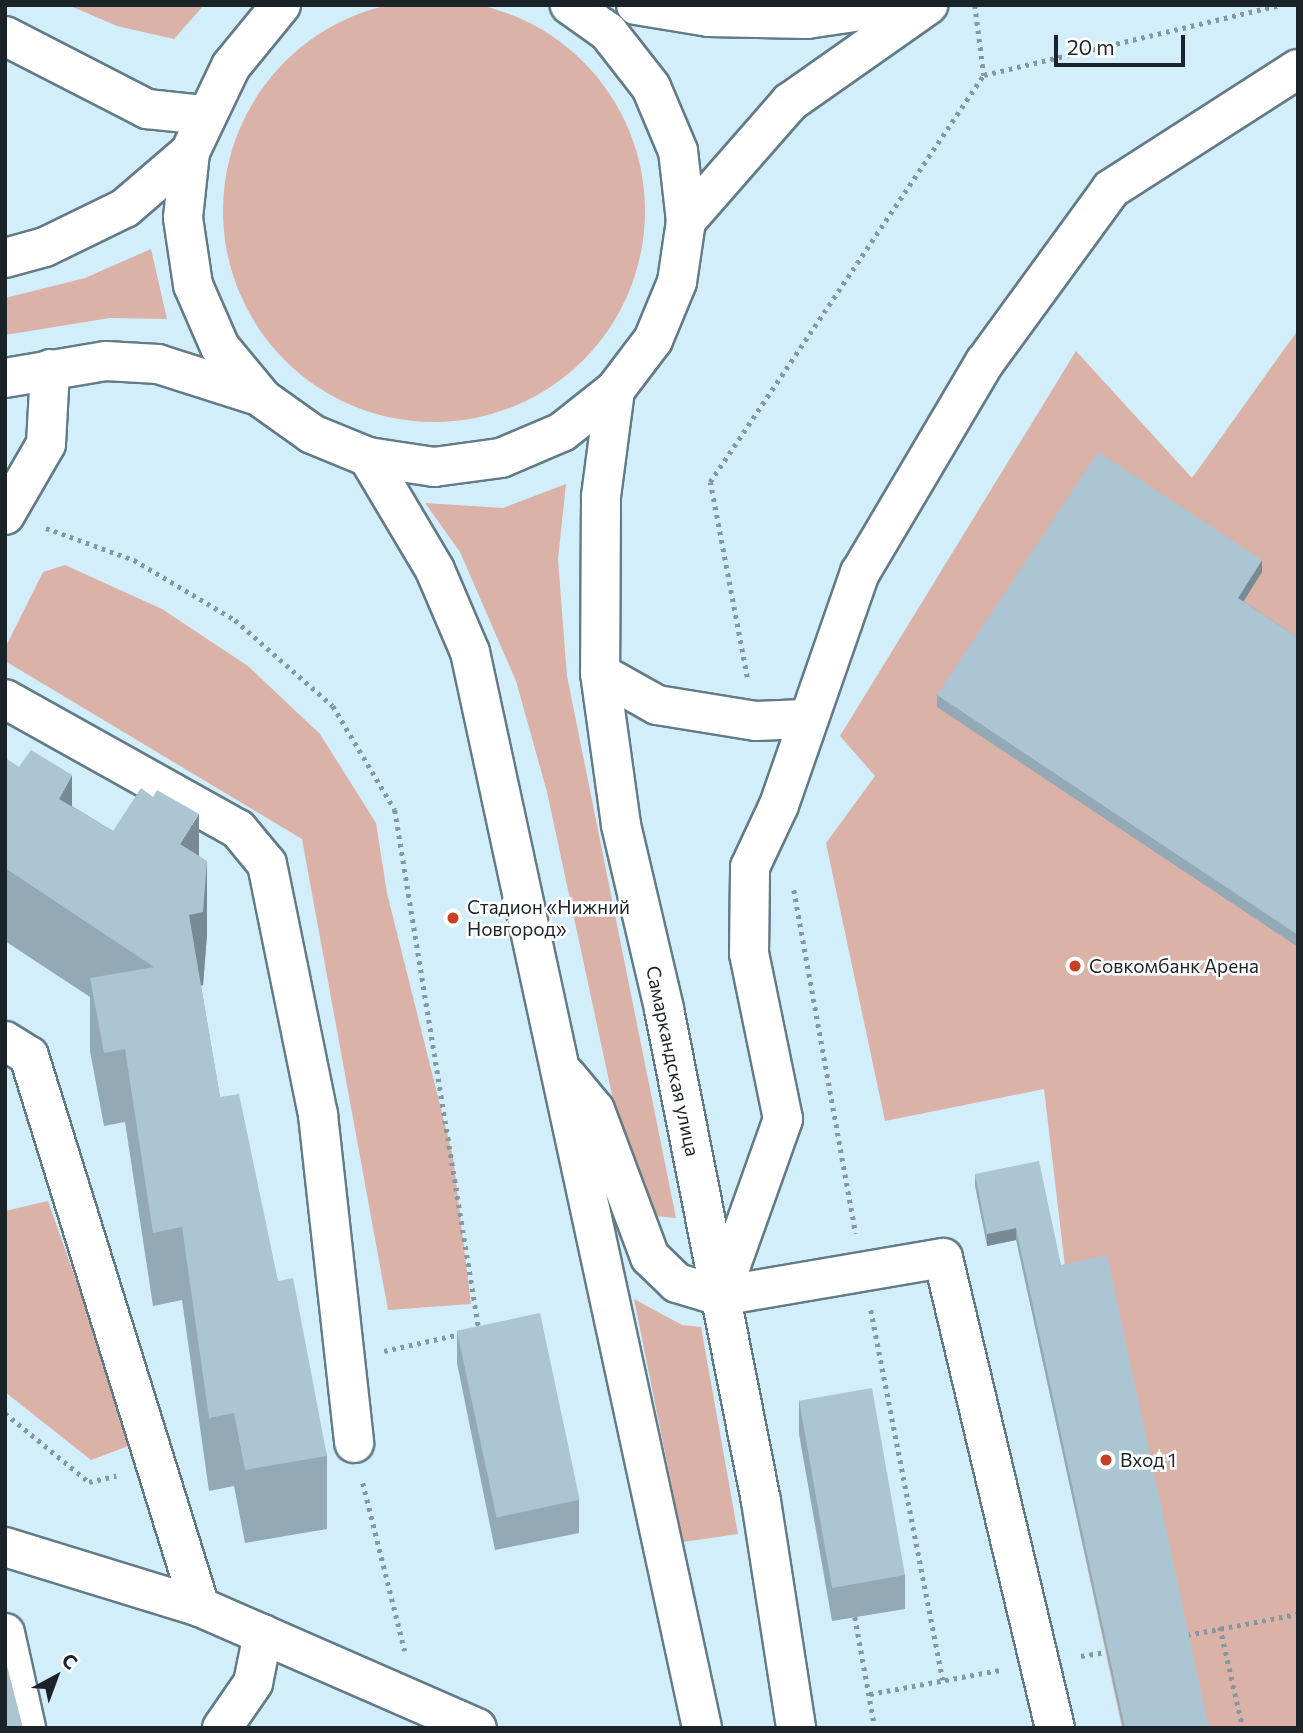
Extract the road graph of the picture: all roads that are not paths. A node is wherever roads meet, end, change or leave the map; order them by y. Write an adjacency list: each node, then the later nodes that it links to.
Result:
1 (570, 5): 10 (main road)
2 (636, 5): 3 (main road)
3 (902, 5)
4 (928, 5): 10 (main road)
5 (284, 11): 8 (main road)
6 (5, 36): 8 (main road)
7 (1298, 69): 20 (main road)
8 (203, 115): 9 (main road)
9 (190, 152): 11 (main road); 15 (main road)
10 (686, 221): 14 (main road)
11 (5, 258)
12 (50, 369): 13 (main road); 15 (main road); 17 (main road)
13 (5, 378)
14 (615, 390): 16 (main road); 18 (main road, Самаркандская улица)
15 (263, 399): 16 (main road)
16 (368, 457): 22 (main road)
17 (6, 514)
18 (600, 673): 20 (main road); 23 (main road, Самаркандская улица)
19 (5, 699): 24 (main road)
20 (805, 719): 23 (main road)
21 (5, 1041): 26 (main road)
22 (560, 1068): 23 (main road); 32 (main road)
23 (720, 1296): 33 (main road, Самаркандская улица); 34 (main road)
24 (354, 1443)
25 (5, 1547): 26 (main road)
26 (200, 1607): 28 (main road)
27 (5, 1633): 29 (main road)
28 (264, 1634): 30 (main road); 31 (main road)
29 (26, 1728)
30 (222, 1728)
31 (477, 1728)
32 (702, 1728)
33 (796, 1728)
34 (1055, 1728)

